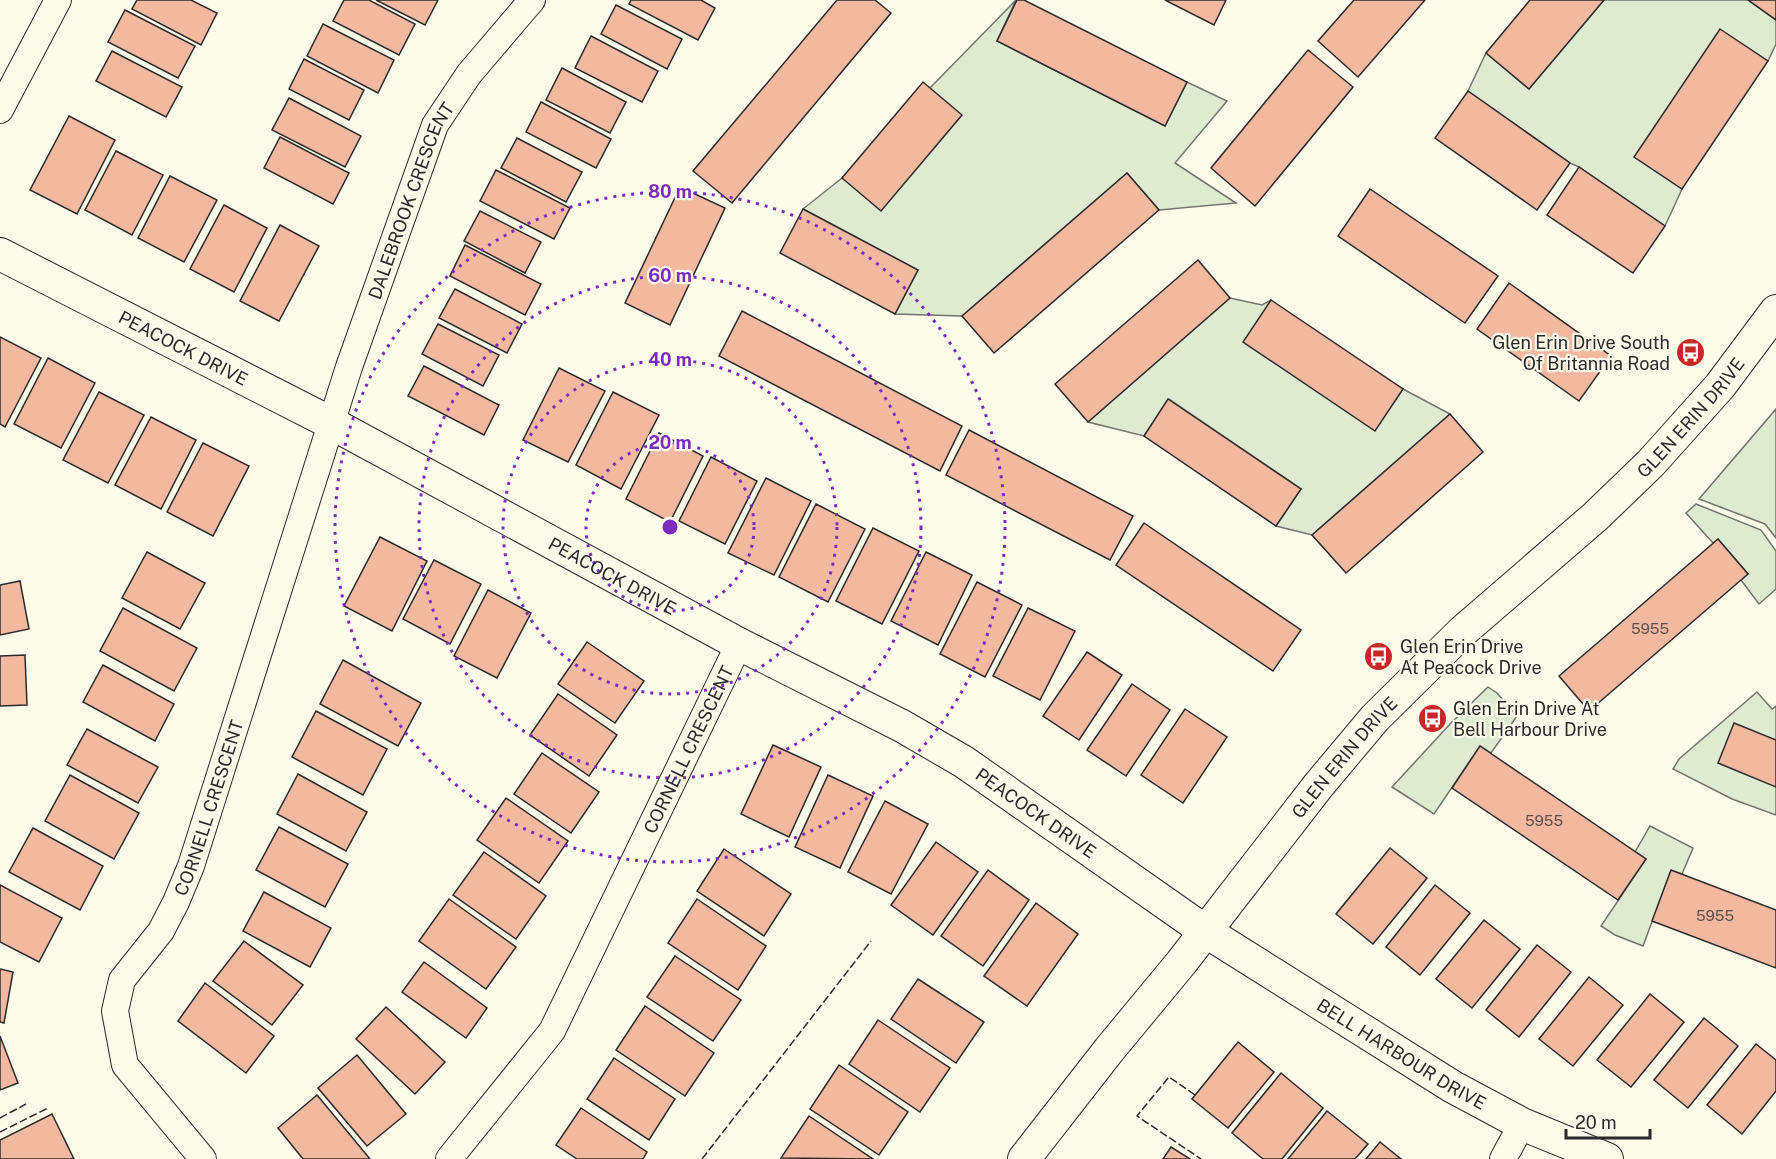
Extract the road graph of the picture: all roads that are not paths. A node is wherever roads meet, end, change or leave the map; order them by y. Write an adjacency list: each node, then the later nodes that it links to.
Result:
1 (58, 0): 3 (street)
2 (532, 0): 6 (street, DALEBROOK CRESCENT)
3 (0, 110)
4 (0, 254): 6 (street, PEACOCK DRIVE)
5 (1776, 311): 8 (street, GLEN ERIN DRIVE)
6 (331, 423): 7 (street, PEACOCK DRIVE); 10 (street, CORNELL CRESCENT)
7 (739, 644): 8 (street, PEACOCK DRIVE); 11 (street, CORNELL CRESCENT)
8 (1205, 931): 9 (street, BELL HARBOUR DRIVE); 12 (street, GLEN ERIN DRIVE)
9 (1522, 1124): 13 (street); 14 (street, BELL HARBOUR DRIVE)
10 (202, 1159)
11 (449, 1159)
12 (1024, 1159)
13 (1503, 1159)
14 (1607, 1159)

